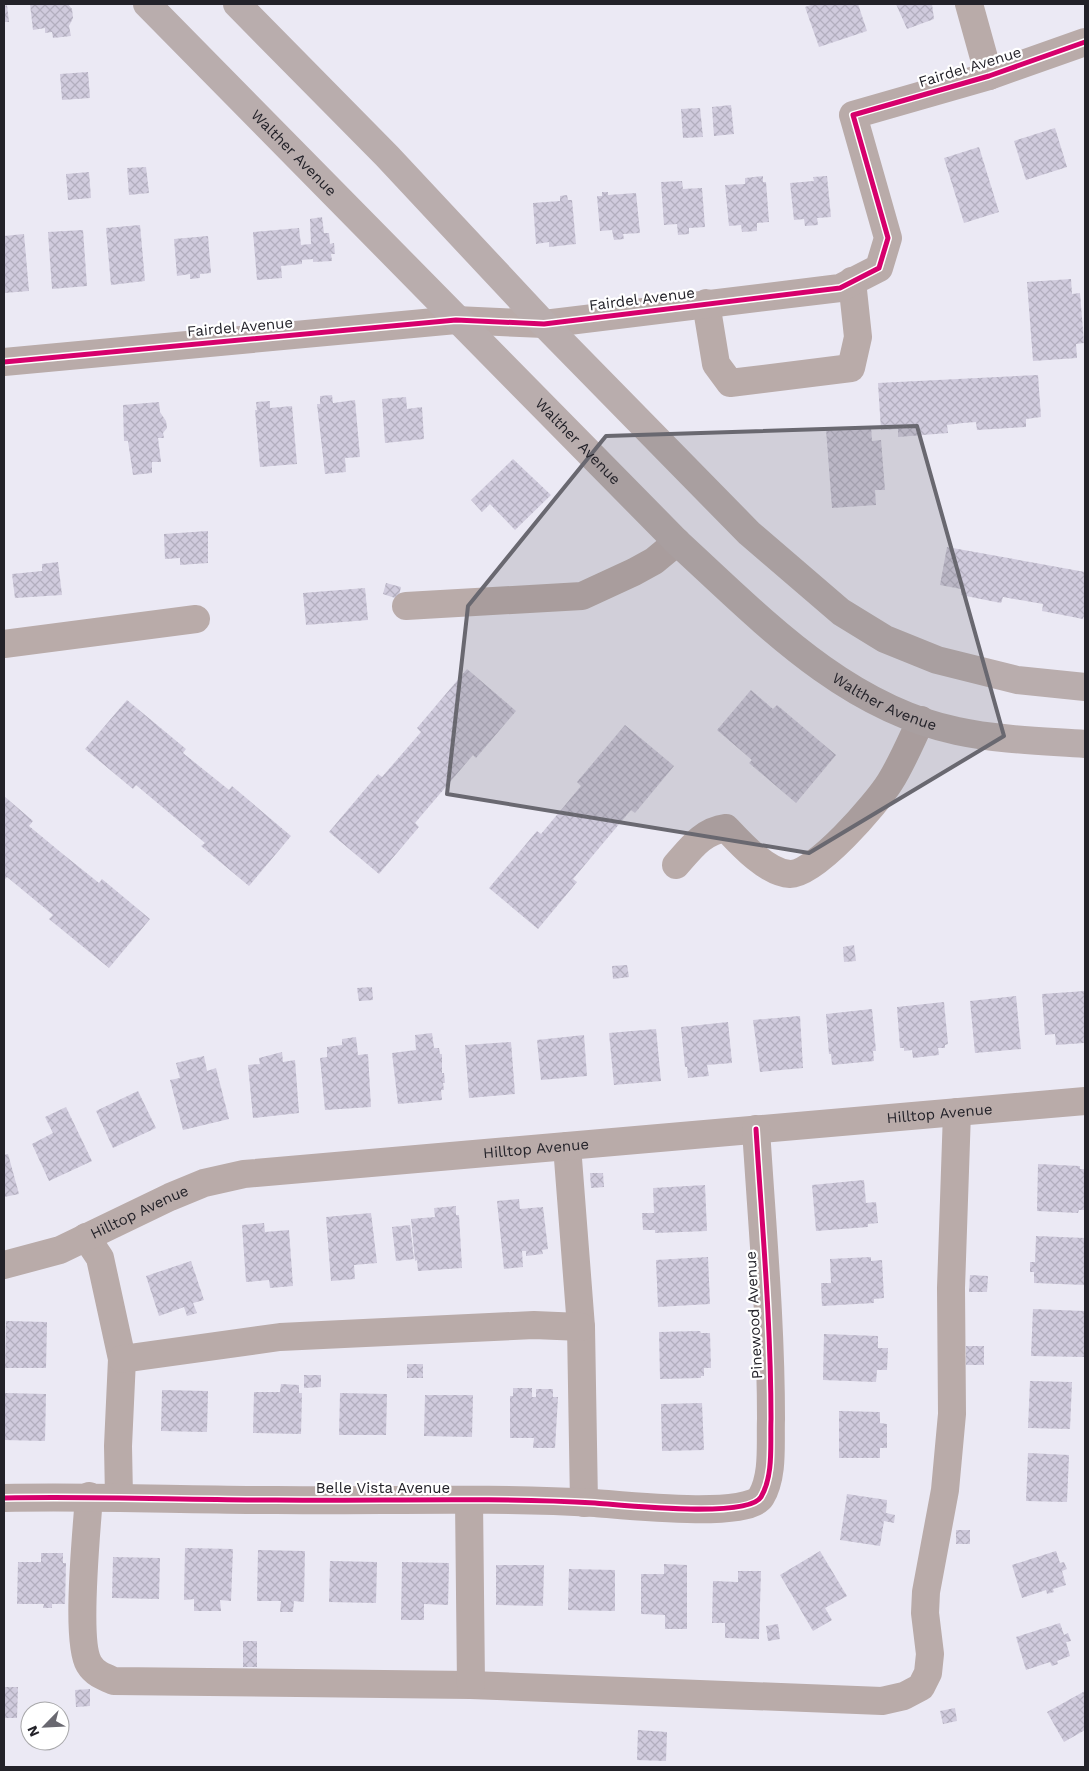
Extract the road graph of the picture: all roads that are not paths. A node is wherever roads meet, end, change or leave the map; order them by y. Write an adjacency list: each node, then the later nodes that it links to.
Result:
1 (147, 4): 8 (main road, Walther Avenue)
2 (237, 4): 9 (main road)
3 (969, 4): 5 (street)
4 (1085, 42): 5 (street, Fairdel Avenue)
5 (989, 76): 6 (street, Fairdel Avenue)
6 (852, 281): 7 (street, Fairdel Avenue); 7 (street)
7 (706, 303): 9 (street, Fairdel Avenue)
8 (456, 320): 9 (street, Fairdel Avenue); 10 (street, Fairdel Avenue); 11 (main road, Walther Avenue)
9 (544, 324): 15 (main road)
10 (4, 362)
11 (678, 542): 12 (street); 16 (main road, Walther Avenue)
12 (406, 606)
13 (196, 619): 14 (street)
14 (4, 644)
15 (1085, 687)
16 (921, 720): 17 (main road, Walther Avenue); 18 (street)
17 (1085, 744)
18 (676, 864)
19 (1085, 1101): 20 (street, Hilltop Avenue)
20 (957, 1112): 21 (street, Hilltop Avenue); 33 (street)
21 (756, 1129): 22 (street, Hilltop Avenue); 30 (street, Pinewood Avenue)
22 (567, 1146): 23 (street, Hilltop Avenue); 25 (street)
23 (86, 1237): 24 (street, Hilltop Avenue); 26 (street)
24 (4, 1265)
25 (580, 1327): 26 (street); 32 (street)
26 (122, 1359): 28 (street)
27 (89, 1496): 28 (street, Belle Vista Avenue); 29 (street, Belle Vista Avenue); 33 (street)
28 (119, 1497): 31 (street, Belle Vista Avenue)
29 (4, 1498)
30 (761, 1499): 32 (street, Belle Vista Avenue)
31 (469, 1500): 32 (street, Belle Vista Avenue); 33 (street)
32 (584, 1503)
33 (471, 1685)

